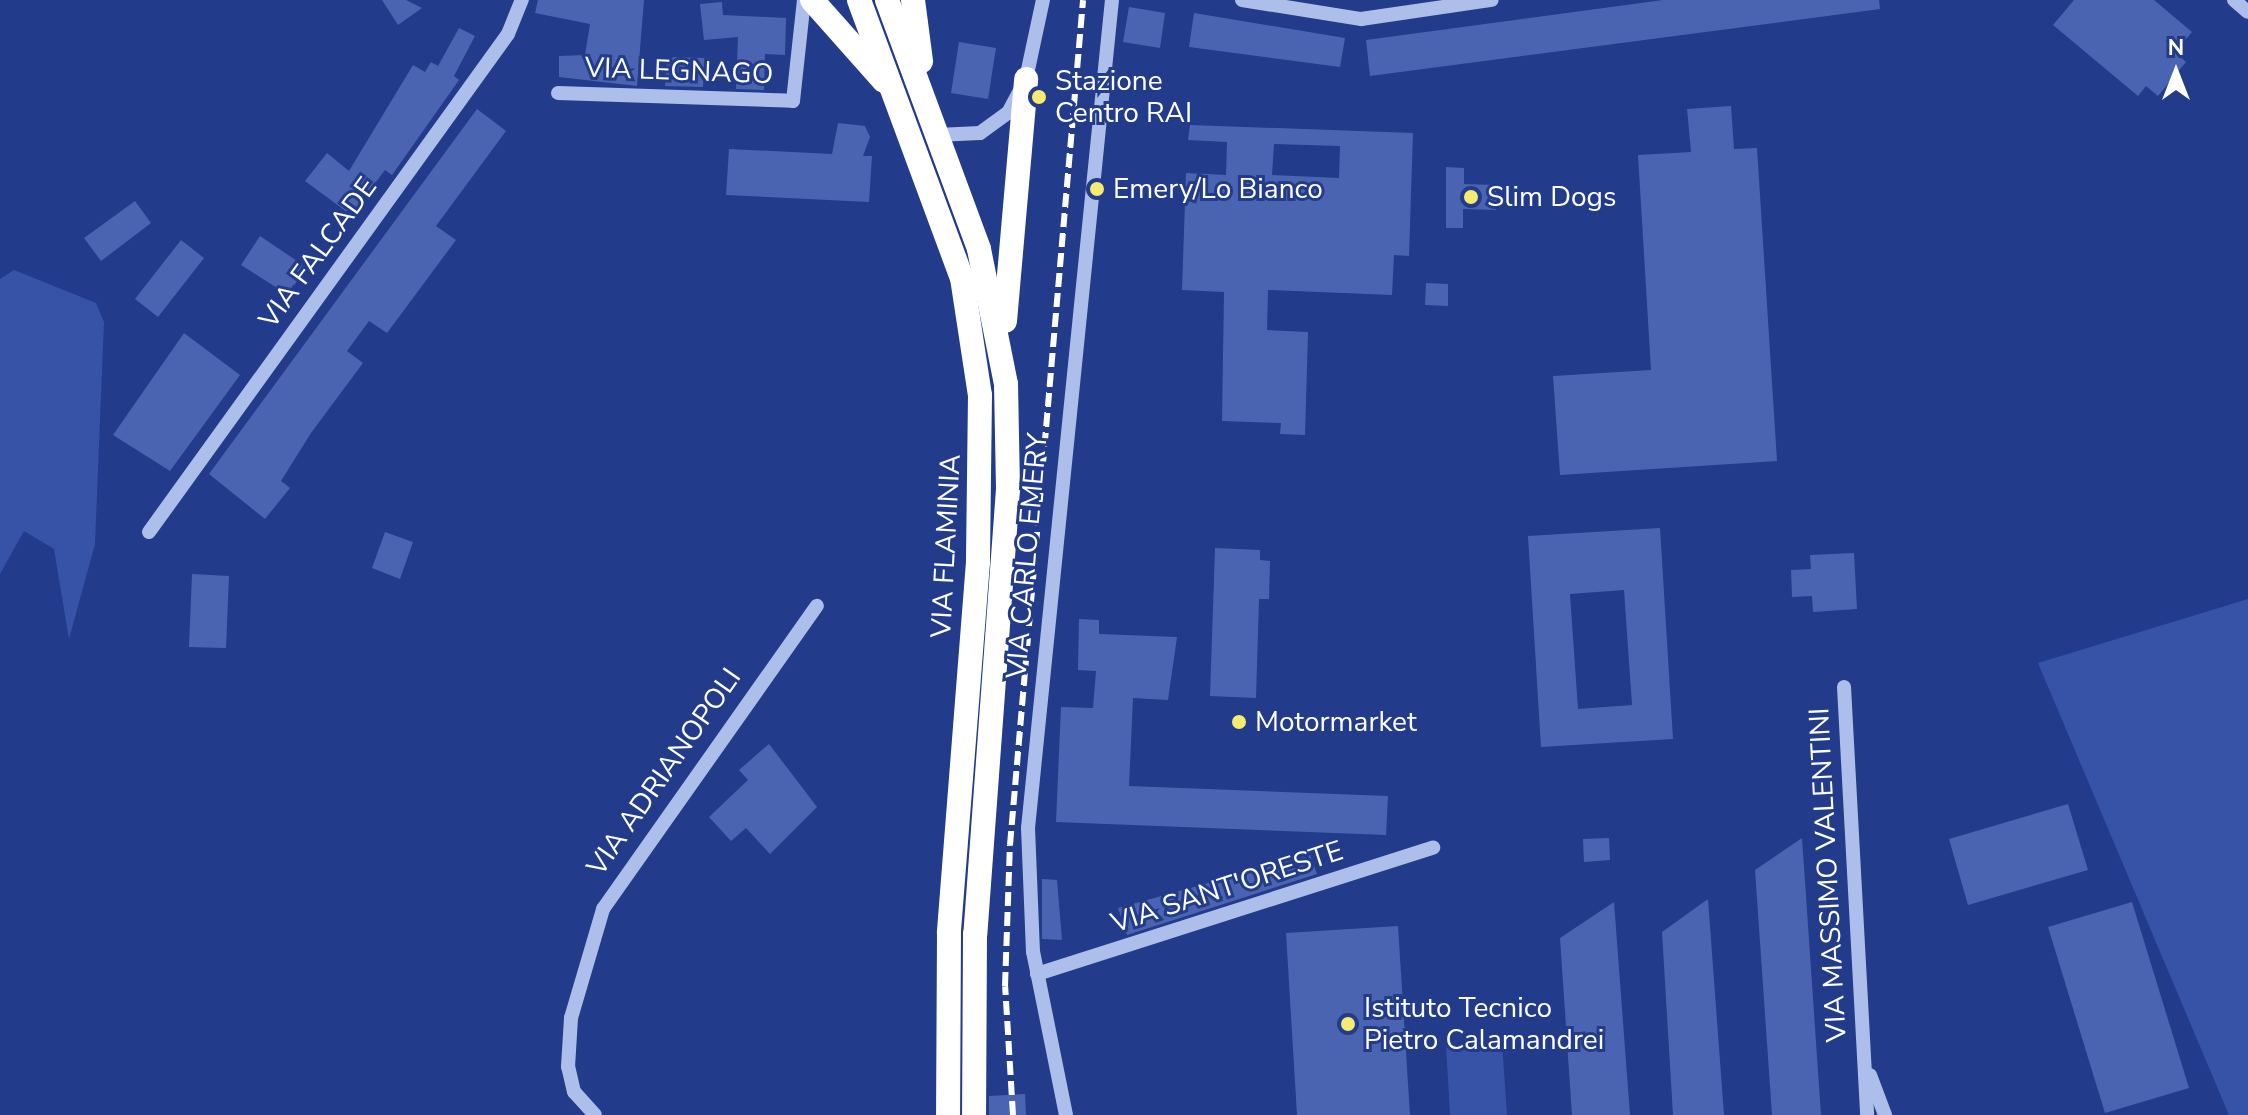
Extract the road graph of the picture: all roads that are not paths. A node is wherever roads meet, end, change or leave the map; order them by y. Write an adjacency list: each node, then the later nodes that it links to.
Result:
1 (522, 0): 21 (street, VIA FALCADE)
2 (804, 0): 17 (street, VIA LEGNAGO)
3 (812, 0): 16 (highway)
4 (846, 0): 14 (highway)
5 (859, 0): 14 (highway, VIA FLAMINIA)
6 (887, 0): 18 (highway, VIA FLAMINIA)
7 (913, 0): 18 (highway)
8 (1043, 0): 15 (street)
9 (1112, 0): 25 (street, VIA CARLO EMERY)
10 (1242, 0): 11 (street)
11 (1492, 0)
12 (2234, 0): 13 (street)
13 (2248, 12)
14 (876, 44): 16 (highway, VIA FLAMINIA)
15 (1026, 79): 19 (street); 20 (highway)
16 (892, 90): 28 (highway, VIA FLAMINIA)
17 (558, 93)
18 (927, 107): 19 (highway, VIA FLAMINIA)
19 (937, 135): 20 (highway, VIA FLAMINIA)
20 (1004, 363): 29 (highway, VIA FLAMINIA)
21 (149, 532)
22 (817, 606): 27 (street, VIA ADRIANOPOLI)
23 (1844, 687): 26 (street, VIA MASSIMO VALENTINI)
24 (1433, 848): 25 (street, VIA SANT'ORESTE)
25 (1037, 974): 30 (street, VIA CARLO EMERY)
26 (1864, 1060): 31 (street, VIA MASSIMO VALENTINI); 32 (street)
27 (595, 1115)
28 (948, 1115)
29 (974, 1115)
30 (1066, 1115)
31 (1867, 1115)
32 (1885, 1115)

